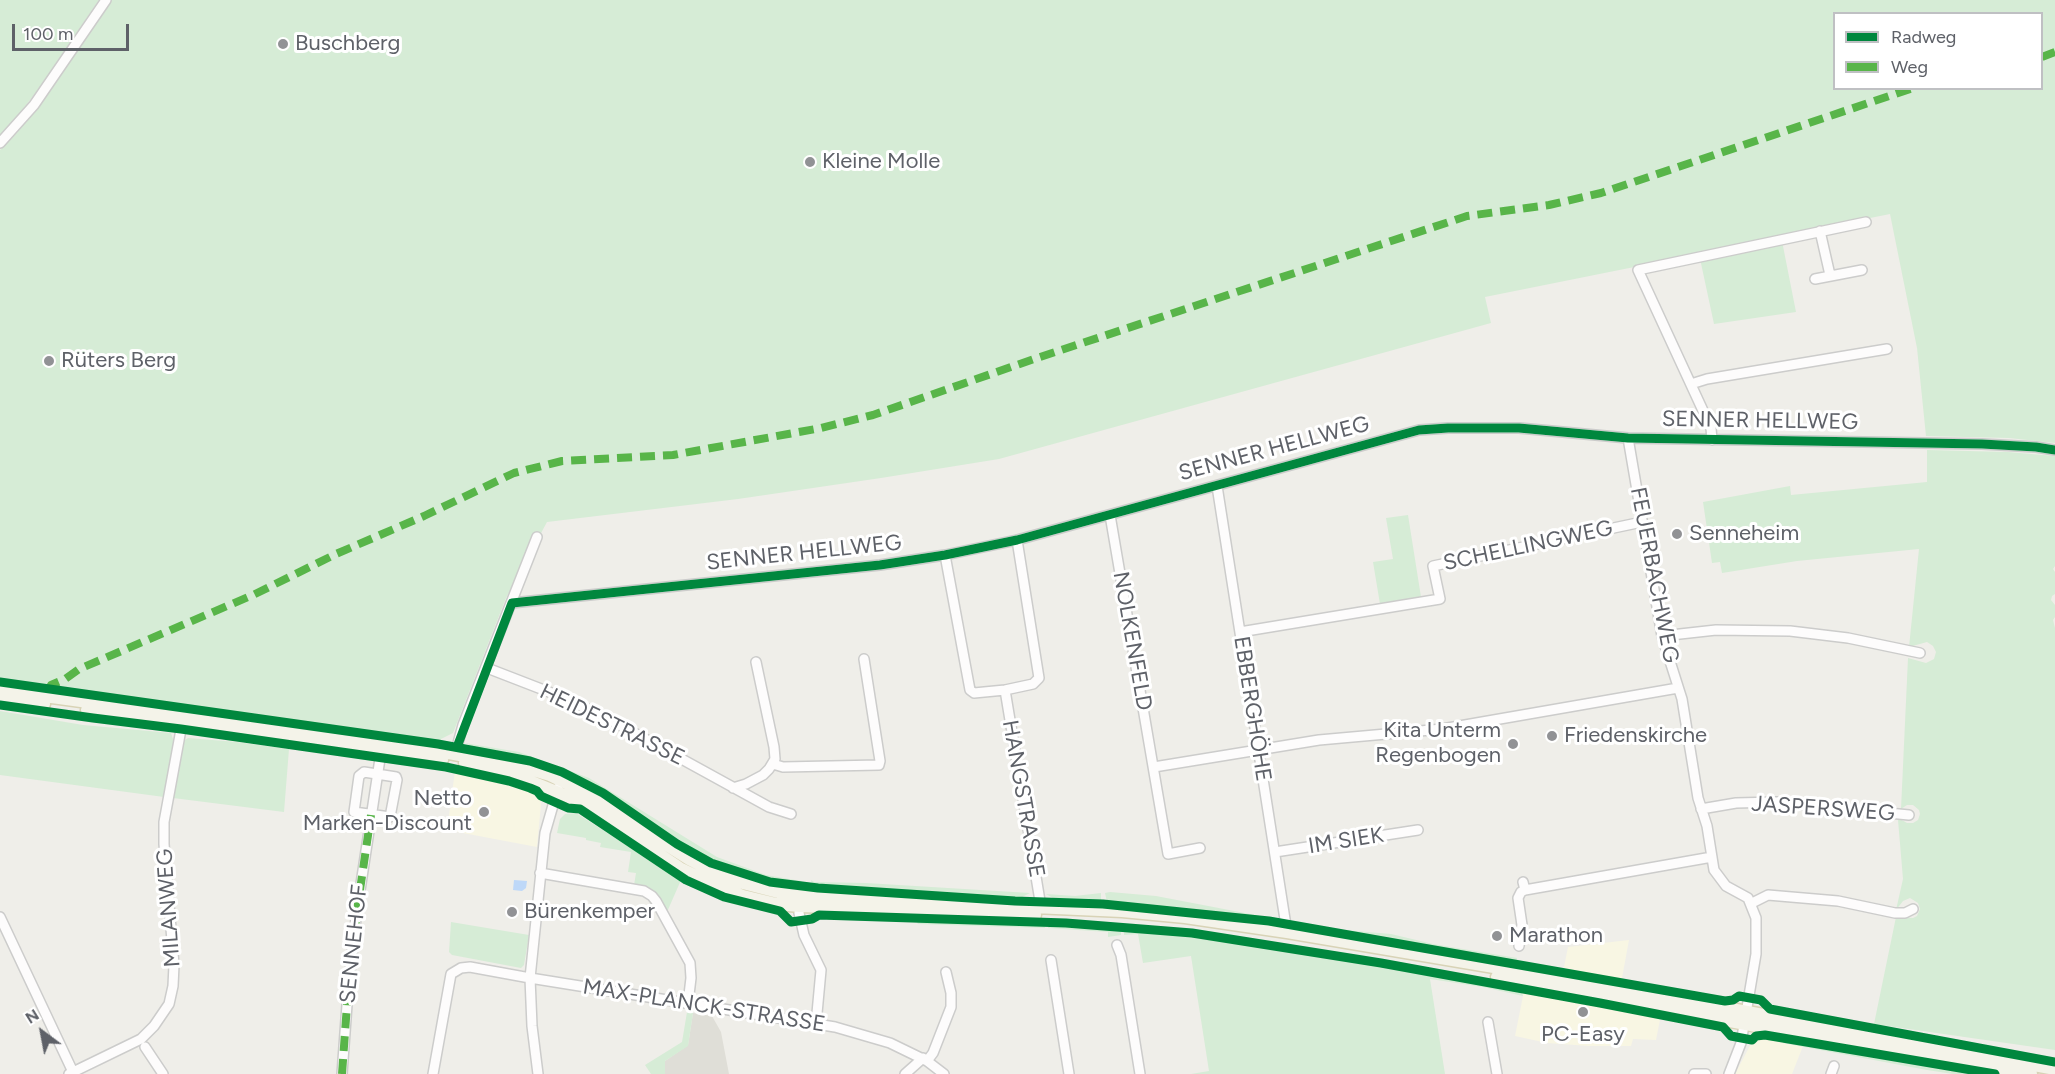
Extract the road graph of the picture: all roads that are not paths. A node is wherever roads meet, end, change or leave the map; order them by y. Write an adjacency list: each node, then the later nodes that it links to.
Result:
1 (106, 0): 2 (street)
2 (0, 143)
3 (1866, 222): 4 (street)
4 (1820, 231): 6 (street); 9 (street, SENNER HELLWEG)
5 (1862, 270): 6 (street)
6 (1830, 275): 7 (street)
7 (1815, 279)
8 (1887, 349): 9 (street, SENNER HELLWEG)
9 (1691, 384): 11 (street, SENNER HELLWEG)
10 (1628, 438): 11 (street, SENNER HELLWEG); 13 (street, SENNER HELLWEG); 15 (street, FEUERBACHWEG)
11 (1712, 440): 12 (street, SENNER HELLWEG)
12 (2055, 450)
13 (1217, 486): 14 (street, SENNER HELLWEG); 20 (street, EBBERGHÖHE)
14 (1110, 515): 17 (street, SENNER HELLWEG); 35 (street, NOLKENFELD)
15 (1642, 522): 20 (street, SCHELLINGWEG); 21 (street, FEUERBACHWEG)
16 (537, 537): 19 (street)
17 (1017, 540): 18 (street, SENNER HELLWEG); 28 (street, HANGSTRASSE)
18 (945, 555): 19 (street, SENNER HELLWEG); 28 (street, HANGSTRASSE)
19 (512, 603): 25 (street)
20 (1240, 632): 31 (street, EBBERGHÖHE)
21 (1662, 636): 22 (street); 26 (street, FEUERBACHWEG)
22 (1920, 654)
23 (864, 658): 34 (street)
24 (756, 662): 34 (street)
25 (487, 668): 33 (street); 38 (street, HEIDESTRASSE)
26 (1678, 688): 31 (street); 39 (street, FEUERBACHWEG)
27 (0, 690): 33 (main road)
28 (1005, 690): 50 (street, HANGSTRASSE)
29 (0, 699): 30 (main road)
30 (182, 724): 32 (main road); 66 (street, MILANWEG)
31 (1258, 750): 35 (street); 45 (street, EBBERGHÖHE)
32 (381, 752): 36 (street, SENNEHOF); 37 (main road)
33 (455, 754): 37 (main road)
34 (773, 764): 38 (street)
35 (1154, 767): 44 (street, NOLKENFELD)
36 (377, 774): 41 (street, SENNEHOF); 41 (street); 41 (street)
37 (559, 786): 47 (street); 48 (main road)
38 (733, 788): 40 (street, HEIDESTRASSE)
39 (1701, 809): 42 (street, JASPERSWEG); 46 (street, FEUERBACHWEG)
40 (791, 814)
41 (371, 815): 68 (street, SENNEHOF)
42 (1908, 815)
43 (1418, 830): 45 (street, IM SIEK)
44 (1200, 848)
45 (1275, 852): 53 (street, EBBERGHÖHE)
46 (1712, 857): 49 (street, FEUERBACHWEG); 55 (street)
47 (540, 873): 58 (street); 59 (street)
48 (800, 901): 50 (main road); 60 (main road); 62 (street)
49 (1752, 903): 51 (street); 60 (street)
50 (1041, 907): 53 (main road)
51 (1913, 909)
52 (0, 917): 66 (street)
53 (1287, 932): 60 (main road)
54 (1117, 945): 74 (street)
55 (1520, 946)
56 (1051, 960): 73 (street)
57 (946, 972): 64 (street)
58 (530, 978): 59 (street, MAX-PLANCK-STRASSE); 69 (street, MAX-PLANCK-STRASSE); 70 (street)
59 (688, 1003): 62 (street, MAX-PLANCK-STRASSE)
60 (1745, 1017): 65 (main road); 78 (street); 79 (main road)
61 (1488, 1022): 75 (street)
62 (816, 1024): 64 (street, MAX-PLANCK-STRASSE)
63 (145, 1047): 67 (street)
64 (925, 1059): 71 (street); 72 (street, MAX-PLANCK-STRASSE)
65 (2055, 1069)
66 (71, 1073)
67 (163, 1074)
68 (342, 1074)
69 (433, 1074)
70 (538, 1074)
71 (906, 1074)
72 (944, 1074)
73 (1069, 1074)
74 (1140, 1074)
75 (1497, 1074)
76 (1694, 1074): 77 (street)
77 (1706, 1074)
78 (1730, 1074)
79 (2031, 1074)

